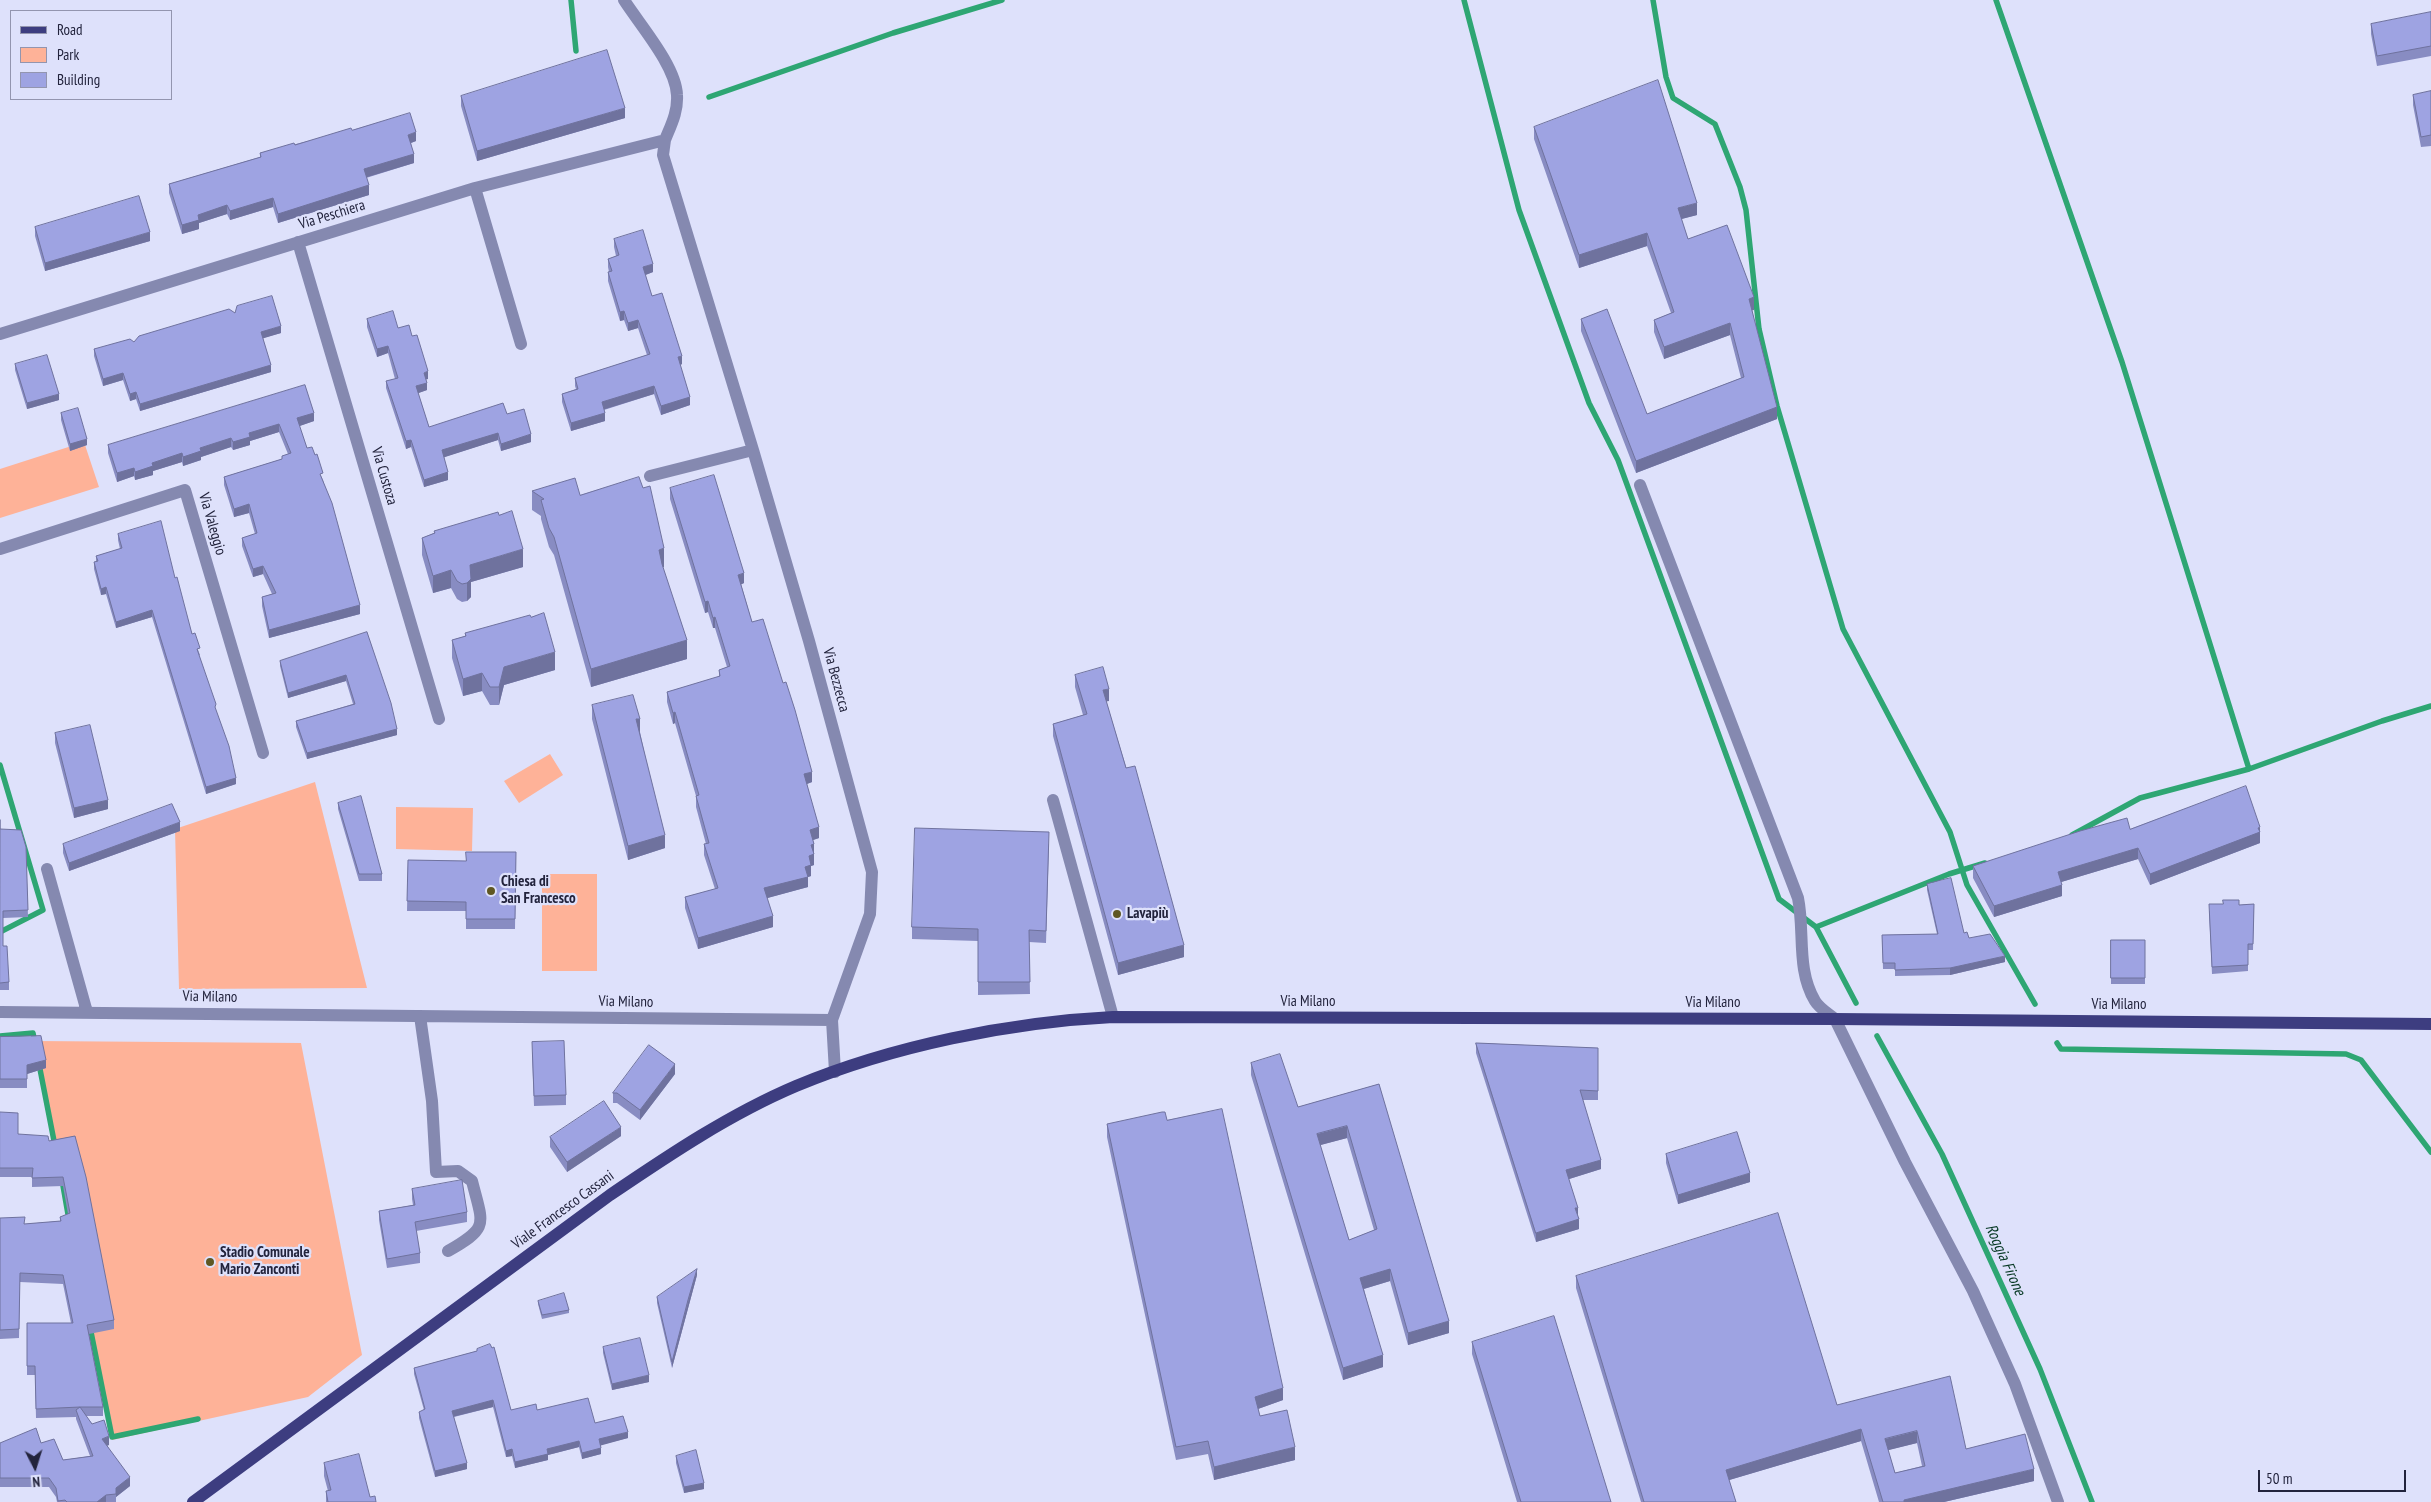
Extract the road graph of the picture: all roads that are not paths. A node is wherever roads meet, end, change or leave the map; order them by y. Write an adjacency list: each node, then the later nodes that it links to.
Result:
1 (624, 0): 2 (street, Via Bezzecca)
2 (667, 135): 3 (street, Via Peschiera); 7 (street, Via Bezzecca)
3 (475, 188): 4 (street, Via Peschiera); 6 (street)
4 (298, 242): 5 (street, Via Peschiera); 11 (street, Via Custoza)
5 (0, 334)
6 (521, 344)
7 (752, 450): 8 (street); 20 (street, Via Bezzecca)
8 (650, 476)
9 (1640, 485): 19 (street)
10 (0, 549): 12 (street, Via Valeggio)
11 (439, 719)
12 (263, 753)
13 (1053, 800): 18 (street)
14 (47, 869): 16 (street)
15 (0, 1012): 16 (street, Via Milano)
16 (86, 1012): 17 (street, Via Milano)
17 (420, 1016): 20 (street, Via Milano); 24 (street)
18 (1113, 1018): 19 (main road, Via Milano); 22 (main road, Via Milano)
19 (1835, 1019): 21 (main road, Via Milano); 26 (street)
20 (832, 1020): 23 (street)
21 (2431, 1024)
22 (997, 1031): 23 (main road, Viale Francesco Cassani)
23 (835, 1072): 25 (main road, Viale Francesco Cassani)
24 (448, 1251)
25 (193, 1502)
26 (2058, 1502)

